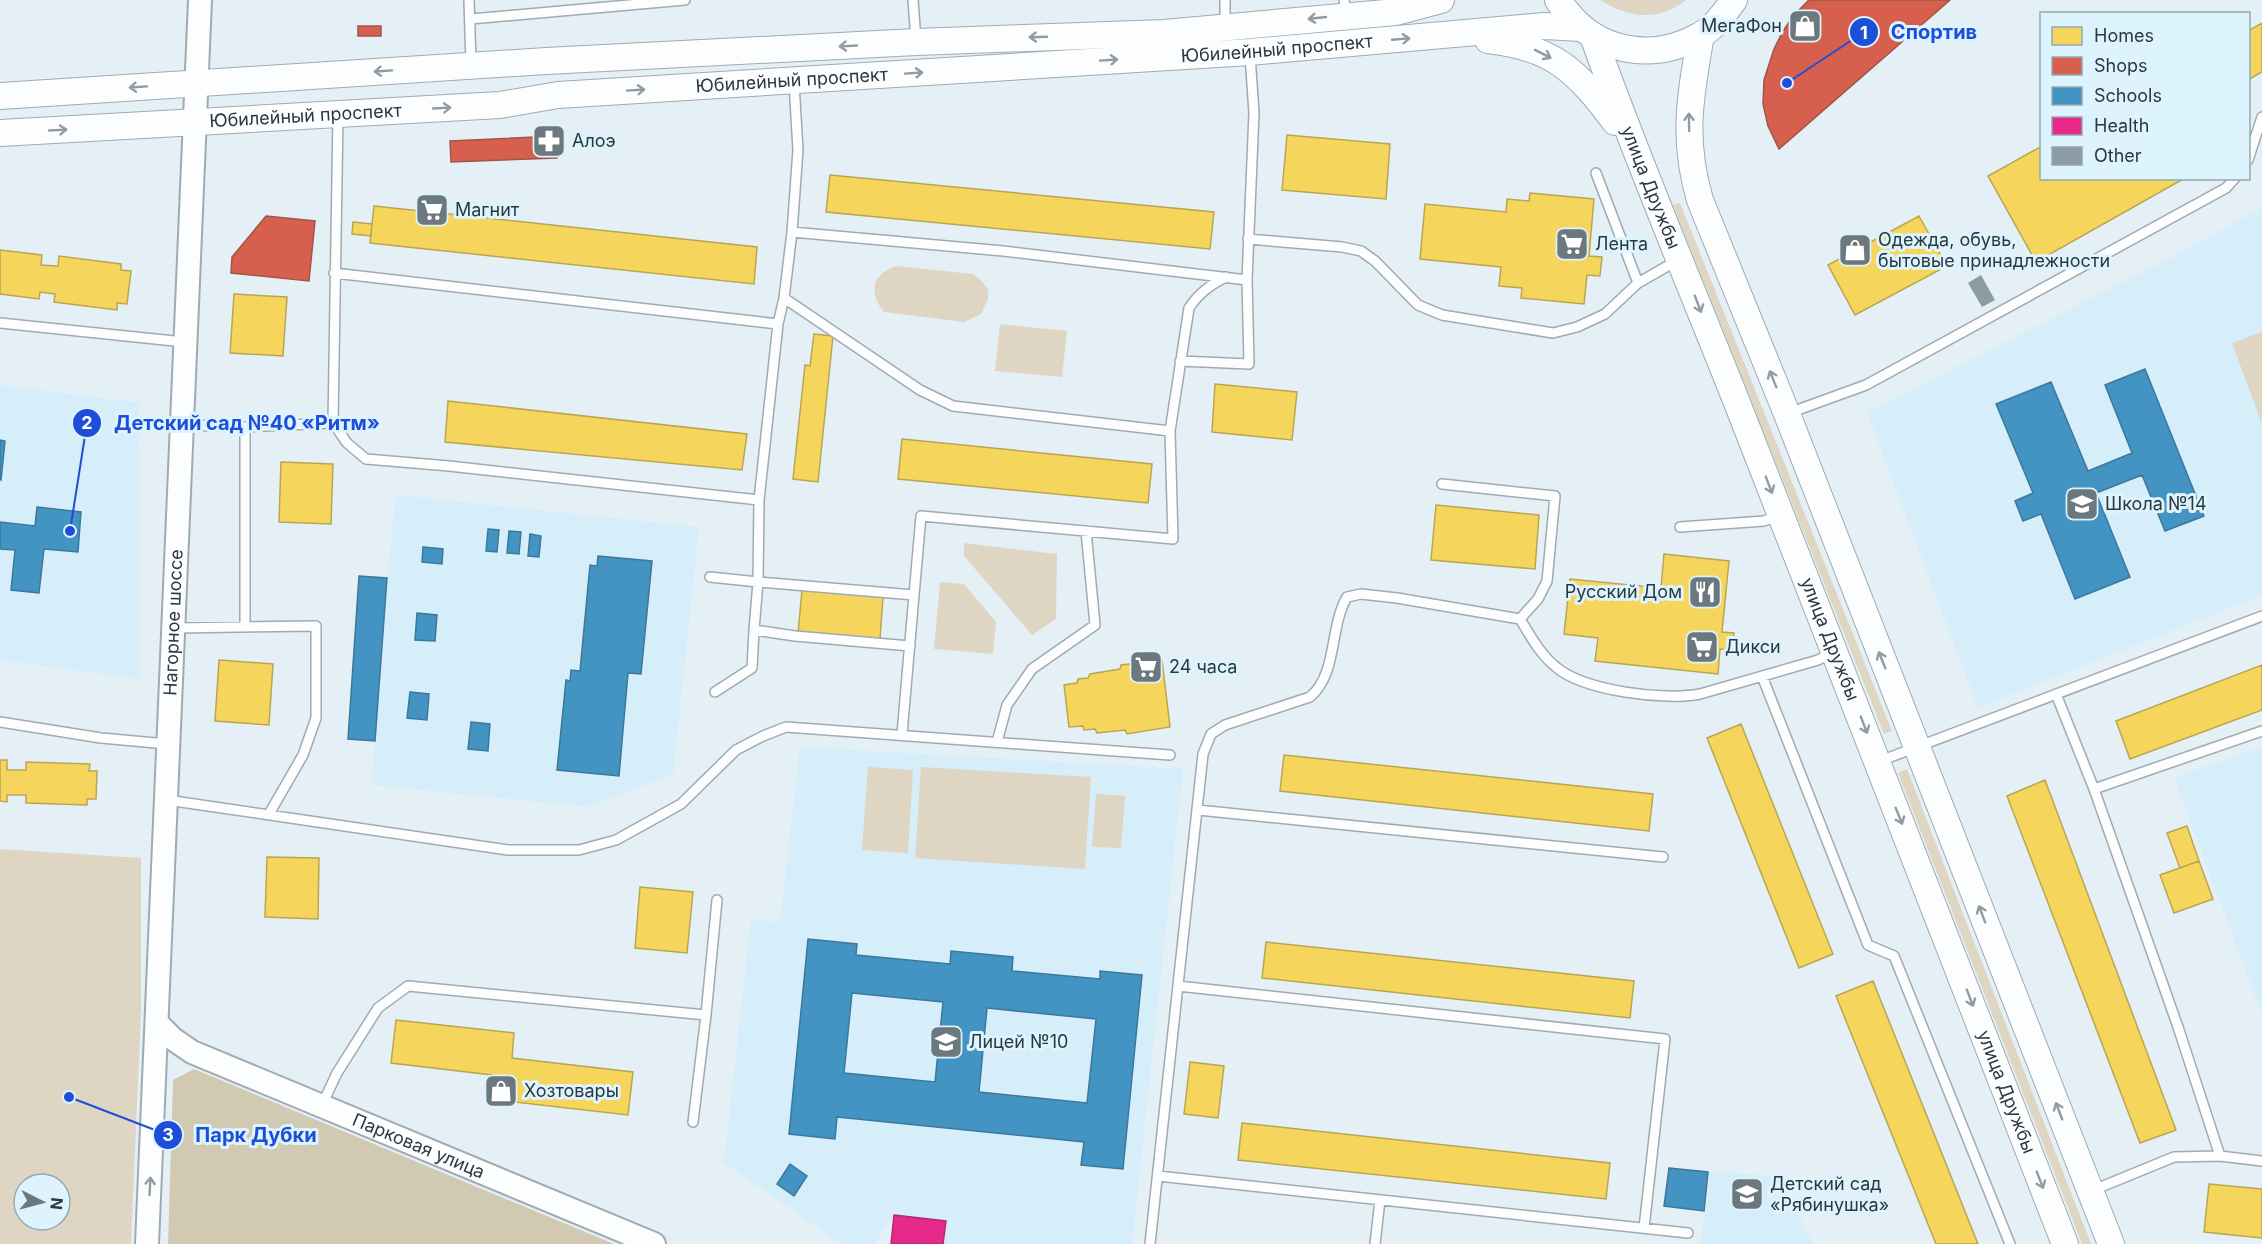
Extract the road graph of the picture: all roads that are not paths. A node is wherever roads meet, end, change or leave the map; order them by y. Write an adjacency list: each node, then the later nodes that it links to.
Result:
1 (200, 0): 19 (street, Нагорное шоссе)
2 (469, 0): 10 (lane)
3 (685, 0): 10 (lane)
4 (913, 0): 15 (lane)
5 (1225, 0): 11 (lane)
6 (1441, 0): 9 (main road, Юбилейный проспект)
7 (1558, 0): 12 (main road)
8 (1734, 0): 14 (main road)
9 (1345, 8): 11 (main road, Юбилейный проспект, one-way to 11)
10 (471, 19): 17 (lane)
11 (1225, 28): 15 (main road, Юбилейный проспект, one-way to 15)
12 (1587, 32): 13 (main road, Юбилейный проспект); 14 (main road); 25 (main road, улица Дружбы)
13 (1446, 35): 16 (main road, Юбилейный проспект, one-way to 13); 25 (main road, one-way to 25)
14 (1701, 35): 41 (main road, one-way to 14)
15 (916, 42): 17 (main road, Юбилейный проспект, one-way to 17)
16 (1250, 52): 18 (main road, Юбилейный проспект, one-way to 16); 30 (lane)
17 (471, 66): 19 (main road, Юбилейный проспект, one-way to 19)
18 (794, 80): 21 (main road, Юбилейный проспект, one-way to 18); 29 (lane)
19 (197, 83): 20 (main road, Юбилейный проспект, one-way to 20); 23 (street, Нагорное шоссе)
20 (0, 96)
21 (338, 114): 23 (main road, Юбилейный проспект); 32 (lane)
22 (2262, 117): 26 (lane)
23 (195, 122): 24 (main road, Юбилейный проспект, one-way to 23); 39 (street, Нагорное шоссе)
24 (0, 133)
25 (1634, 146): 31 (main road, улица Дружбы)
26 (2250, 154)
27 (1596, 173): 35 (lane)
28 (2233, 180): 41 (lane)
29 (792, 232): 33 (lane); 36 (lane)
30 (1248, 239): 34 (lane); 35 (lane)
31 (1680, 259): 35 (lane); 48 (main road, улица Дружбы, one-way to 48)
32 (334, 273): 38 (lane); 42 (lane)
33 (1226, 277): 34 (lane); 40 (lane)
34 (1247, 280): 40 (lane)
35 (1638, 283)
36 (784, 298): 38 (lane); 45 (lane)
37 (0, 323): 39 (lane)
38 (778, 324): 47 (lane)
39 (187, 342): 43 (street, Нагорное шоссе)
40 (1180, 361): 45 (lane)
41 (1787, 414): 69 (main road, one-way to 41)
42 (333, 423): 44 (lane); 47 (lane)
43 (183, 424): 44 (lane); 57 (street, Нагорное шоссе)
44 (245, 427): 56 (lane)
45 (1170, 431): 50 (lane)
46 (1442, 484): 55 (lane)
47 (759, 500): 52 (lane)
48 (1780, 514): 49 (lane); 60 (main road, улица Дружбы)
49 (1680, 527)
50 (1086, 531): 53 (lane); 67 (lane)
51 (710, 578): 52 (lane)
52 (758, 582): 53 (lane); 58 (lane)
53 (914, 595): 59 (lane)
54 (2262, 616): 63 (lane)
55 (1520, 619): 61 (lane); 74 (lane)
56 (244, 627): 57 (lane); 75 (lane)
57 (174, 628): 68 (street, Нагорное шоссе)
58 (754, 630): 59 (lane); 62 (lane)
59 (910, 646): 66 (lane)
60 (1834, 651): 61 (lane); 71 (main road, улица Дружбы, one-way to 71)
61 (1762, 676): 94 (lane)
62 (715, 692)
63 (2056, 694): 69 (lane); 72 (lane)
64 (0, 722): 68 (lane)
65 (2262, 731): 72 (lane)
66 (902, 734): 67 (lane); 75 (lane)
67 (997, 742): 70 (lane)
68 (168, 744): 73 (street, Нагорное шоссе)
69 (1917, 747): 71 (lane); 86 (main road, one-way to 69)
70 (1170, 755)
71 (1878, 762): 95 (main road, улица Дружбы, one-way to 95)
72 (2094, 789): 83 (lane)
73 (167, 800): 75 (lane); 80 (street, Нагорное шоссе)
74 (1198, 810): 76 (lane); 78 (lane)
75 (269, 814)
76 (1663, 857)
77 (717, 900): 79 (lane)
78 (1179, 986): 85 (lane); 88 (lane)
79 (706, 1015): 81 (lane); 82 (lane)
80 (157, 1023): 81 (street, Парковая улица); 90 (street, Нагорное шоссе, one-way to 80)
81 (322, 1105): 91 (street, Парковая улица)
82 (693, 1122)
83 (2220, 1156): 84 (lane); 86 (lane)
84 (2262, 1161)
85 (1158, 1176): 87 (lane); 92 (lane)
86 (2090, 1191): 96 (main road)
87 (1380, 1200): 88 (lane); 93 (lane)
88 (1644, 1228): 89 (lane)
89 (1688, 1233)
90 (147, 1244)
91 (654, 1244)
92 (1150, 1244)
93 (1375, 1244)
94 (2010, 1244)
95 (2065, 1244)
96 (2111, 1244)

